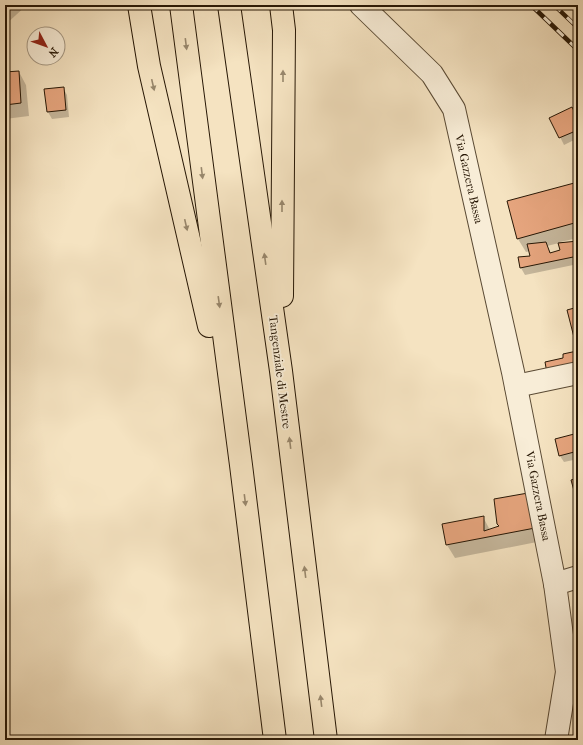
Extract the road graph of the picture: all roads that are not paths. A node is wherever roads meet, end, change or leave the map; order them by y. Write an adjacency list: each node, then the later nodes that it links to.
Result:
1 (139, 5): 9 (highway, one-way to 9)
2 (181, 5): 9 (highway, one-way to 9)
3 (230, 5): 6 (highway, Tangenziale di Mestre, one-way to 3)
4 (281, 5): 6 (highway, one-way to 4)
5 (361, 5): 8 (street, Via Gazzera Bassa)
6 (281, 371): 13 (highway, Tangenziale di Mestre, one-way to 6)
7 (578, 373): 8 (street)
8 (516, 386): 11 (street, Via Gazzera Bassa)
9 (241, 465): 12 (highway, one-way to 12)
10 (578, 577): 11 (street)
11 (554, 584): 14 (street, Via Gazzera Bassa)
12 (275, 740)
13 (326, 740)
14 (556, 740)

